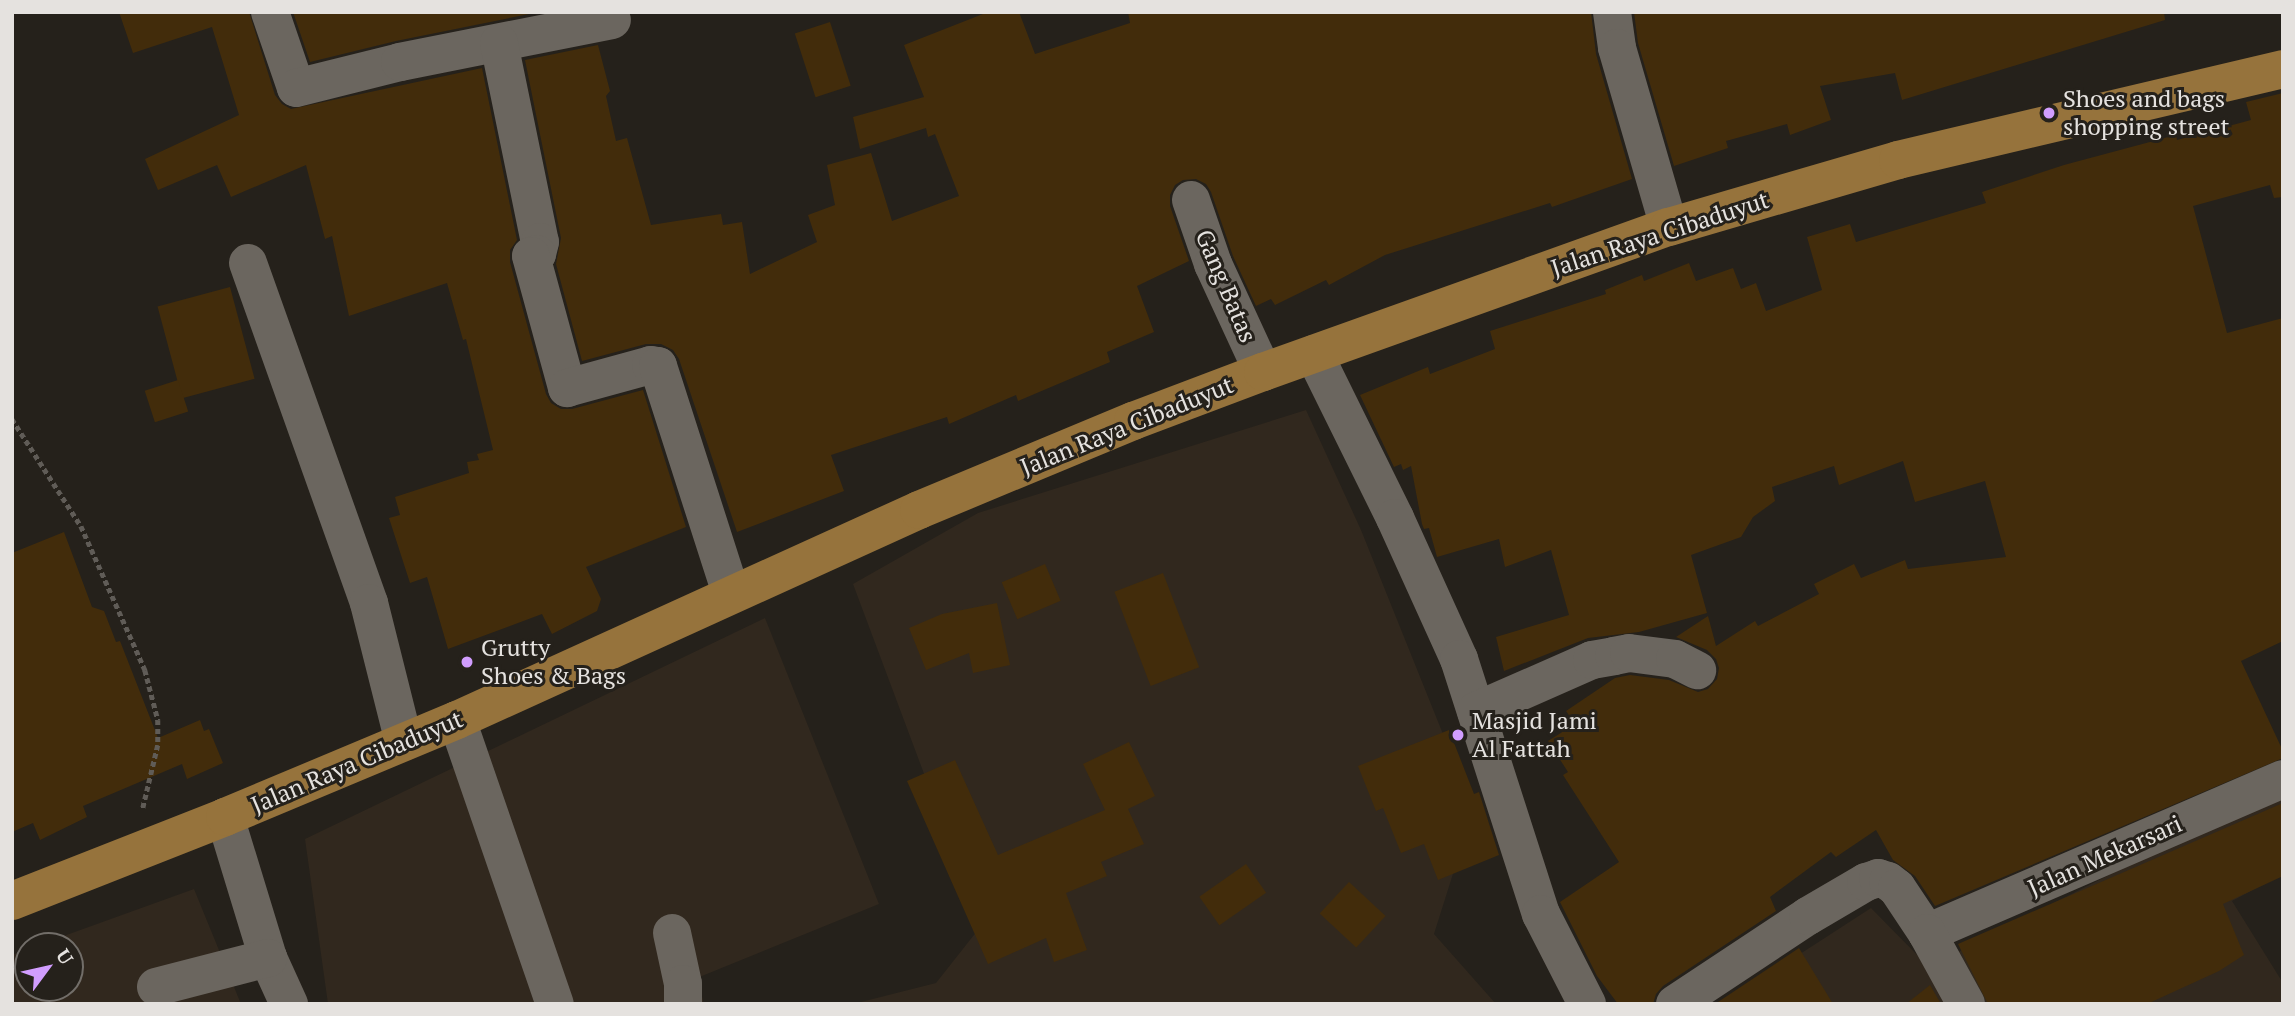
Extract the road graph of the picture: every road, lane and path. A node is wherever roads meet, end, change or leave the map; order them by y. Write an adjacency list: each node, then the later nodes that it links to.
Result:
1 (270, 12): 4 (street)
2 (1612, 12): 7 (street)
3 (612, 20): 4 (street)
4 (499, 43): 12 (street)
5 (2283, 69): 7 (main road, Jalan Raya Cibaduyut)
6 (1191, 200): 10 (street, Gang Batas)
7 (1669, 227): 9 (main road, Jalan Raya Cibaduyut)
8 (248, 263): 16 (street)
9 (1314, 354): 10 (main road, Jalan Raya Cibaduyut); 14 (street)
10 (1263, 372): 12 (main road, Jalan Raya Cibaduyut)
11 (12, 419): 19 (path)
12 (731, 594): 15 (main road, Jalan Raya Cibaduyut)
13 (1698, 670): 14 (street)
14 (1476, 711): 28 (street)
15 (457, 720): 16 (main road, Jalan Raya Cibaduyut); 26 (street)
16 (404, 742): 18 (main road, Jalan Raya Cibaduyut)
17 (2283, 779): 22 (street, Jalan Mekarsari)
18 (225, 817): 19 (main road, Jalan Raya Cibaduyut); 23 (street)
19 (133, 852): 20 (main road, Jalan Raya Cibaduyut)
20 (12, 901)
21 (672, 933): 27 (street)
22 (1927, 933): 29 (street); 30 (street)
23 (268, 958): 24 (street); 25 (street)
24 (156, 987)
25 (289, 1004)
26 (555, 1004)
27 (683, 1004)
28 (1587, 1004)
29 (1675, 1004)
30 (1966, 1004)

